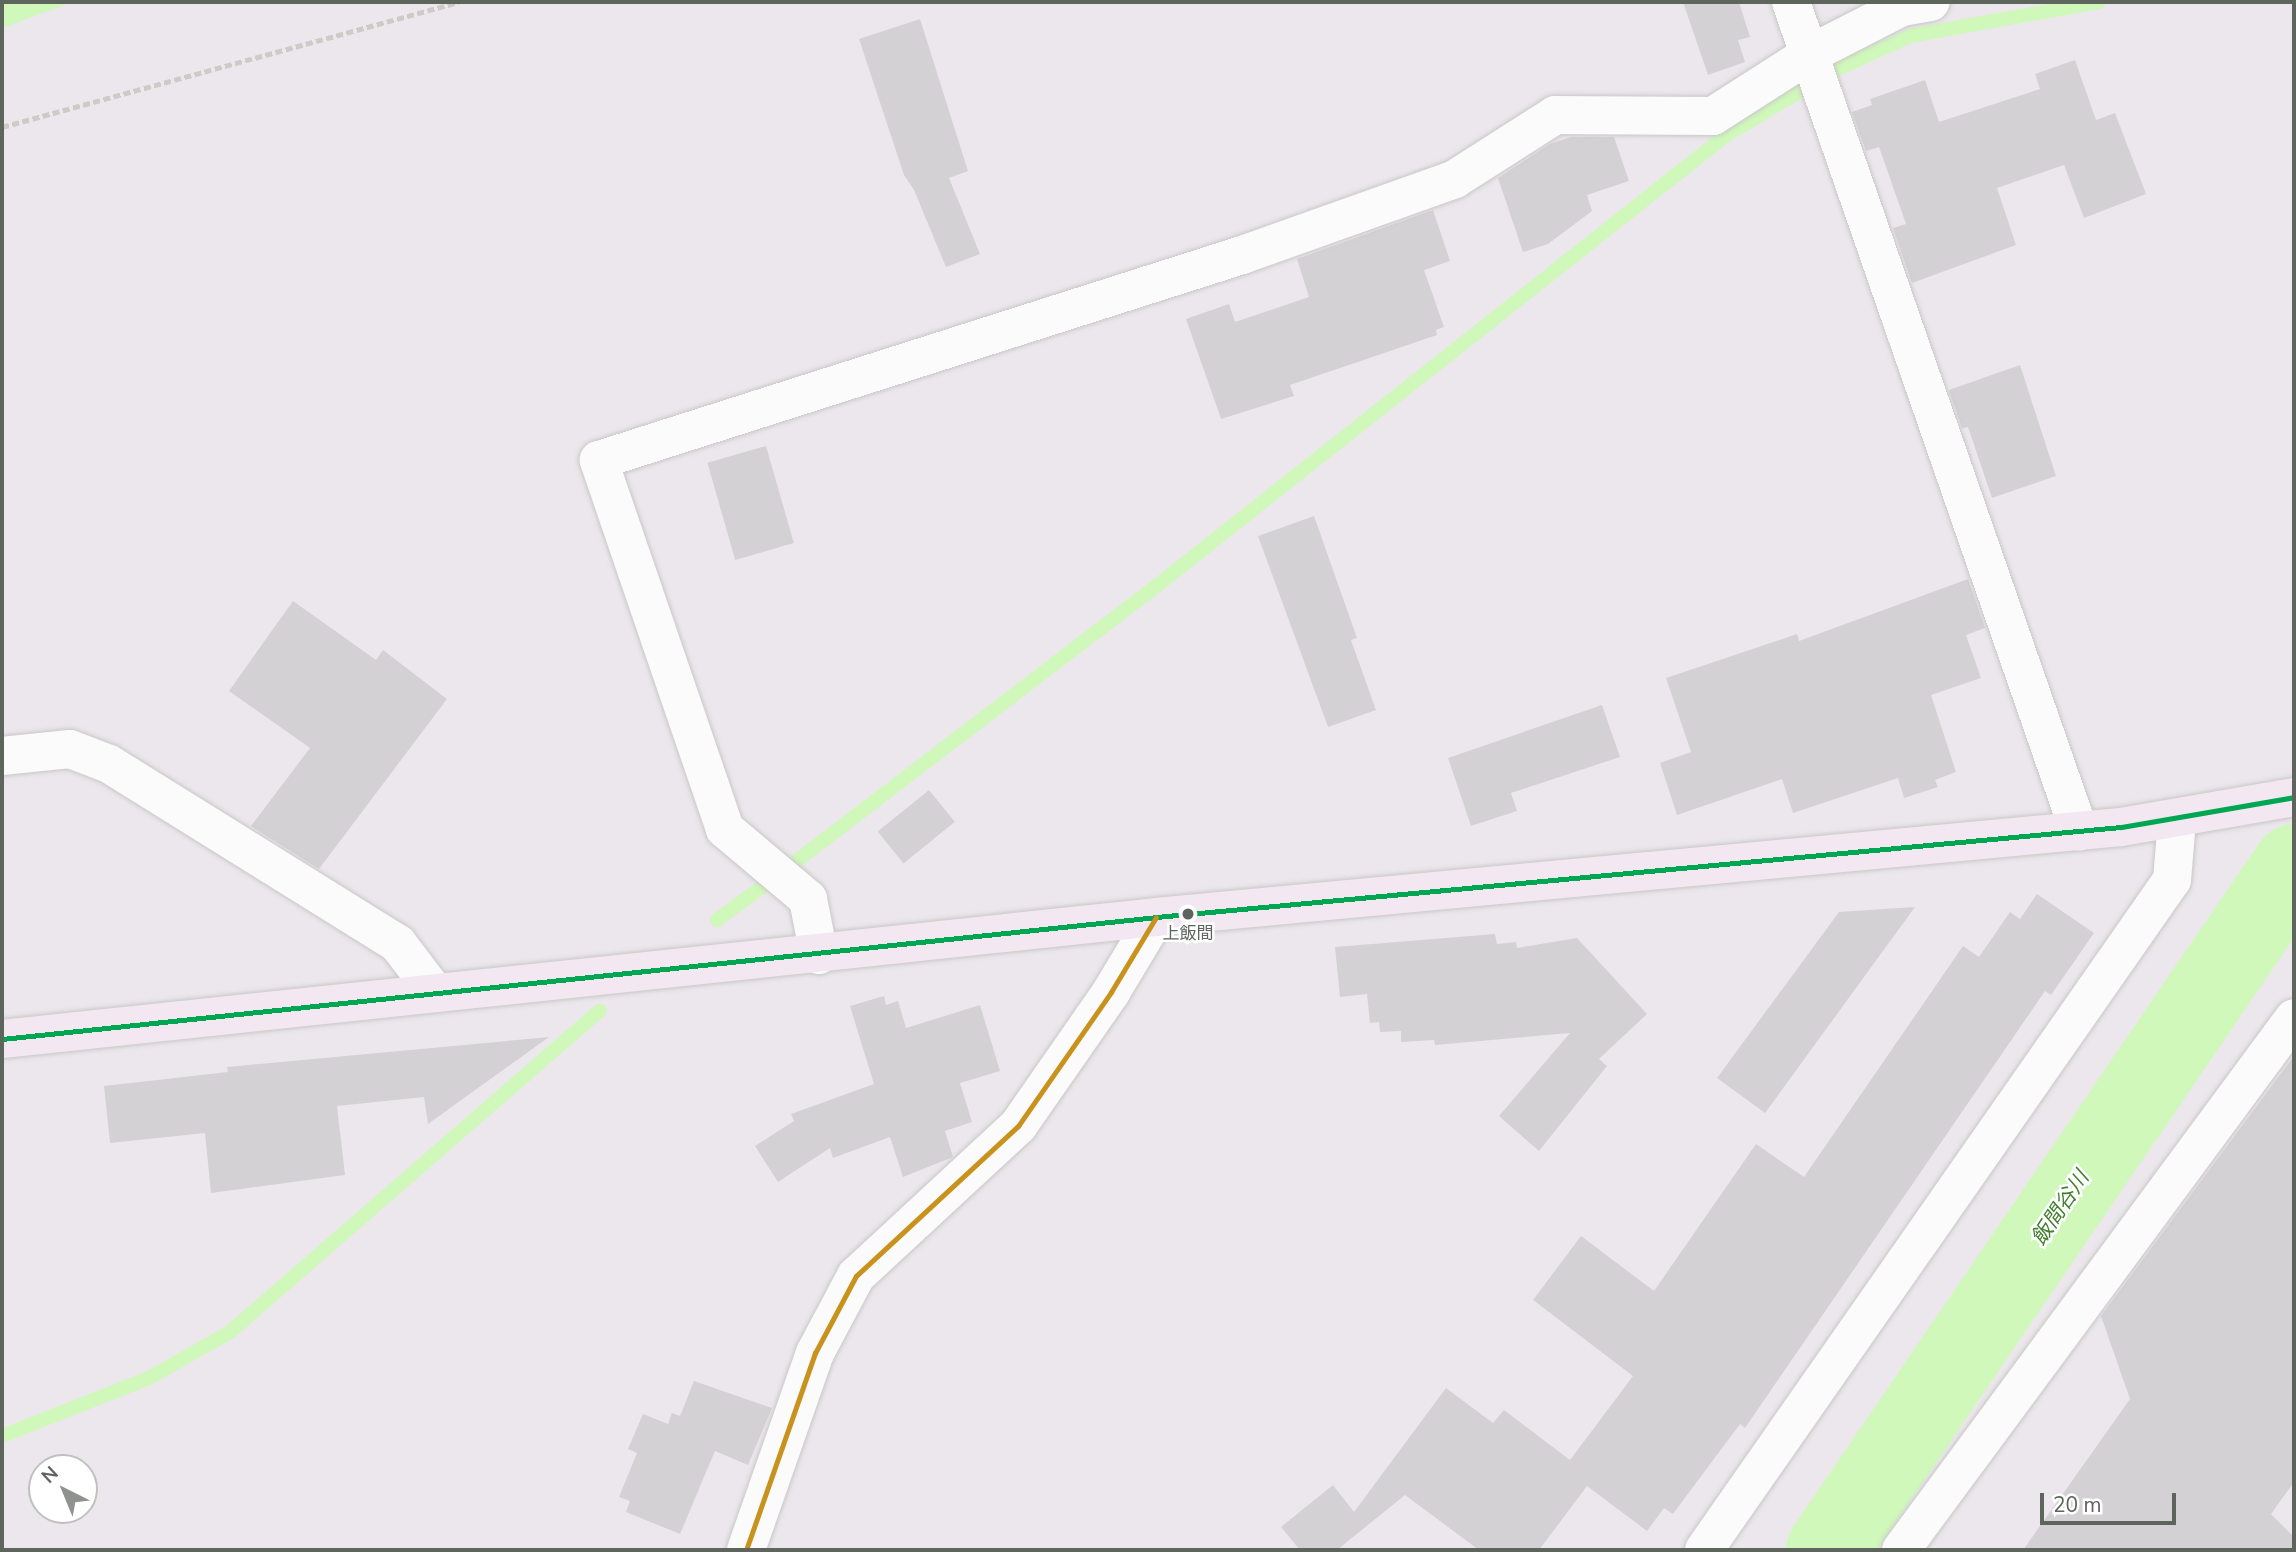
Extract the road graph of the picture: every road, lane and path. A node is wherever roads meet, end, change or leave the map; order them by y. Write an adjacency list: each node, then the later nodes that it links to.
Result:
1 (458, 2): 5 (path)
2 (1791, 2): 4 (street)
3 (1931, 2): 4 (street)
4 (1810, 54): 9 (street); 11 (street)
5 (2, 127)
6 (2, 756): 12 (street)
7 (2294, 797): 8 (main road)
8 (2177, 820): 9 (main road); 16 (street)
9 (2079, 831): 10 (main road)
10 (1156, 917): 11 (main road); 15 (street)
11 (819, 955): 12 (main road)
12 (433, 990): 14 (main road)
13 (2294, 1018): 17 (street)
14 (2, 1039)
15 (746, 1550)
16 (1704, 1550)
17 (1901, 1550)

